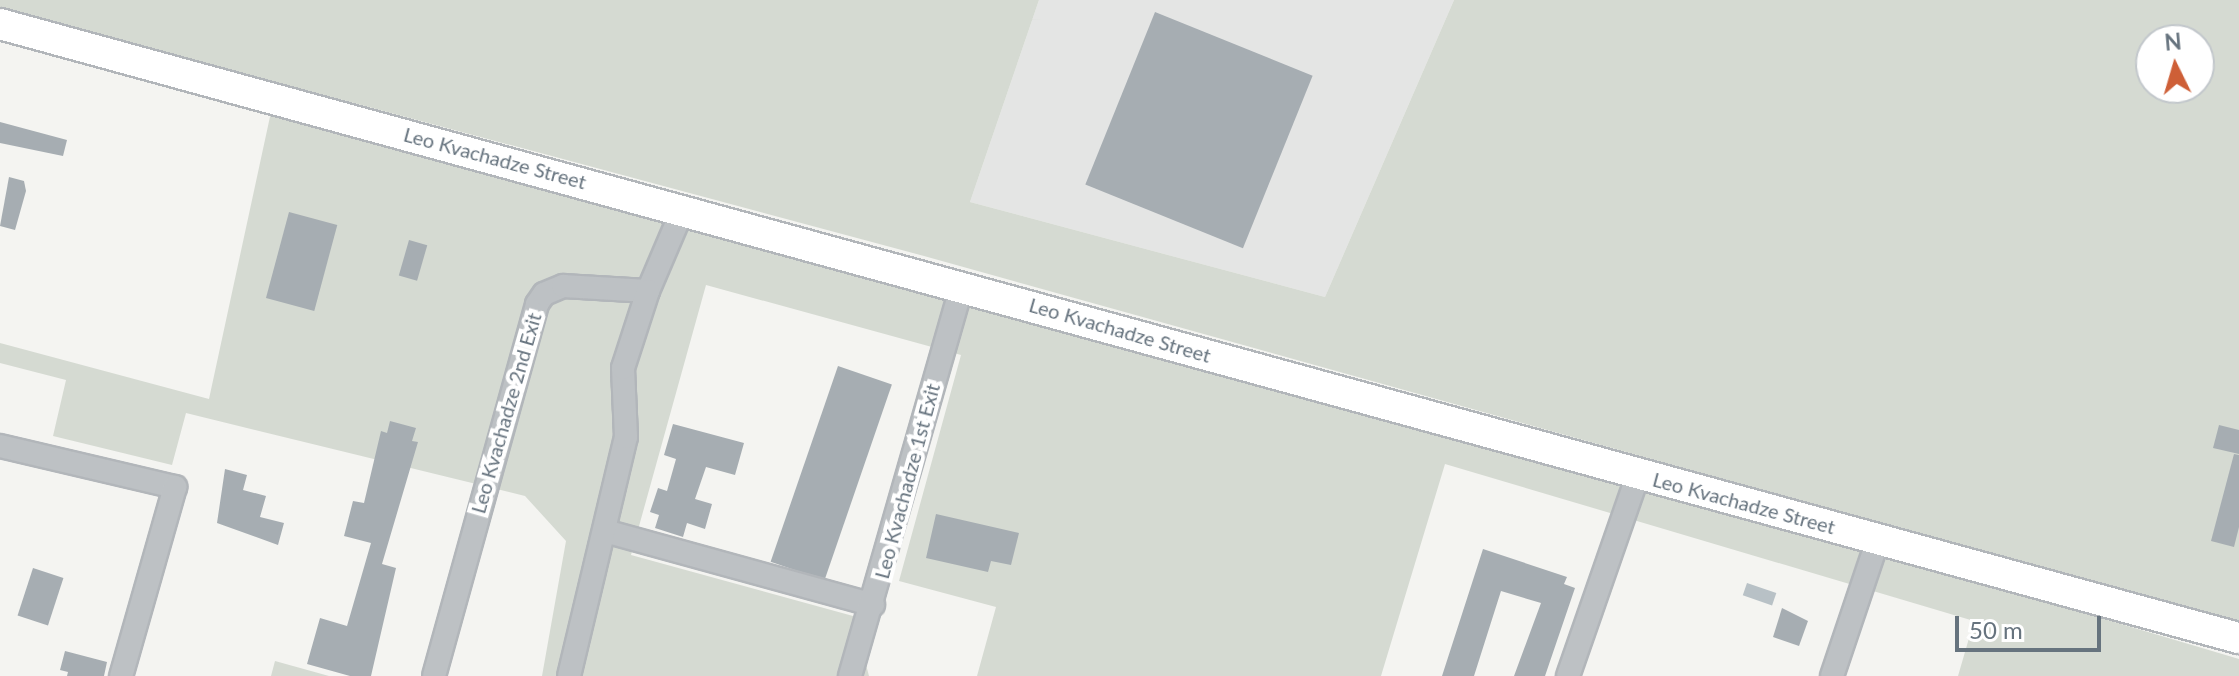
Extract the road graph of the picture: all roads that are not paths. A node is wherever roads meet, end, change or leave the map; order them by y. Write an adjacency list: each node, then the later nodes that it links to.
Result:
1 (0, 24): 2 (main road, Leo Kvachadze Street)
2 (683, 209): 3 (main road, Leo Kvachadze Street); 4 (street)
3 (962, 286): 6 (main road, Leo Kvachadze Street); 9 (street, Leo Kvachadze 1st Exit)
4 (648, 291): 7 (street); 12 (street, Leo Kvachadze 2nd Exit)
5 (0, 446): 11 (street)
6 (1638, 475): 8 (main road, Leo Kvachadze Street); 15 (street)
7 (605, 531): 9 (street); 13 (street)
8 (1878, 539): 10 (main road, Leo Kvachadze Street); 16 (street)
9 (873, 605): 14 (street, Leo Kvachadze 1st Exit)
10 (2239, 638)
11 (121, 676)
12 (434, 676)
13 (569, 676)
14 (850, 676)
15 (1568, 676)
16 (1832, 676)

